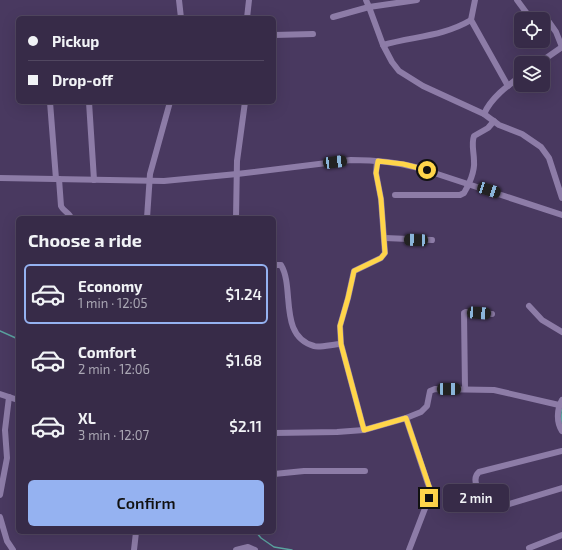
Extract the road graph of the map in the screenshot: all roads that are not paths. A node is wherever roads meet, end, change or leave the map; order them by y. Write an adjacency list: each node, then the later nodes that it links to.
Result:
1 (179, 0): 9 (street)
2 (249, 0): 10 (street)
3 (366, 0): 7 (street)
4 (417, 0): 7 (street)
5 (475, 0): 12 (street)
6 (517, 0): 8 (street)
7 (369, 7): 11 (street); 16 (street)
8 (526, 12)
9 (181, 16)
10 (247, 16)
11 (333, 17)
12 (471, 20): 16 (street); 20 (street)
13 (550, 23): 17 (street)
14 (313, 34): 15 (street)
15 (276, 35)
16 (383, 45): 25 (street)
17 (562, 47): 18 (street)
18 (549, 56)
19 (514, 81): 20 (street)
20 (508, 86): 25 (street)
21 (50, 104): 30 (street)
22 (89, 104): 31 (street)
23 (169, 104): 32 (street)
24 (245, 104): 28 (street)
25 (484, 114): 26 (street)
26 (494, 121): 33 (street); 35 (street)
27 (378, 161): 28 (street); 33 (street); 40 (street)
28 (237, 174): 32 (street); 39 (street)
29 (0, 178): 30 (street)
30 (57, 179): 31 (street); 37 (street)
31 (94, 180): 32 (street)
32 (149, 181): 38 (street)
33 (469, 183): 34 (street); 36 (street)
34 (396, 195)
35 (562, 196)
36 (562, 215)
37 (70, 216)
38 (147, 216)
39 (236, 216)
40 (385, 238): 41 (street); 46 (street)
41 (432, 240)
42 (276, 265): 46 (street)
43 (529, 306): 45 (street)
44 (492, 314): 47 (street)
45 (562, 332)
46 (341, 344): 53 (street)
47 (465, 389): 51 (street); 52 (street)
48 (0, 394): 49 (street)
49 (9, 397): 50 (street); 60 (street)
50 (16, 399)
51 (560, 402): 54 (street)
52 (406, 418): 53 (street); 69 (street)
53 (364, 430): 55 (street)
54 (562, 431)
55 (276, 433)
56 (562, 451): 59 (street)
57 (365, 471): 58 (street)
58 (276, 474)
59 (562, 488)
60 (0, 495)
61 (0, 517): 65 (street)
62 (136, 534): 66 (street)
63 (562, 535): 64 (street)
64 (530, 548)
65 (13, 550)
66 (134, 550)
67 (236, 550): 68 (street)
68 (255, 550)
69 (409, 550)

